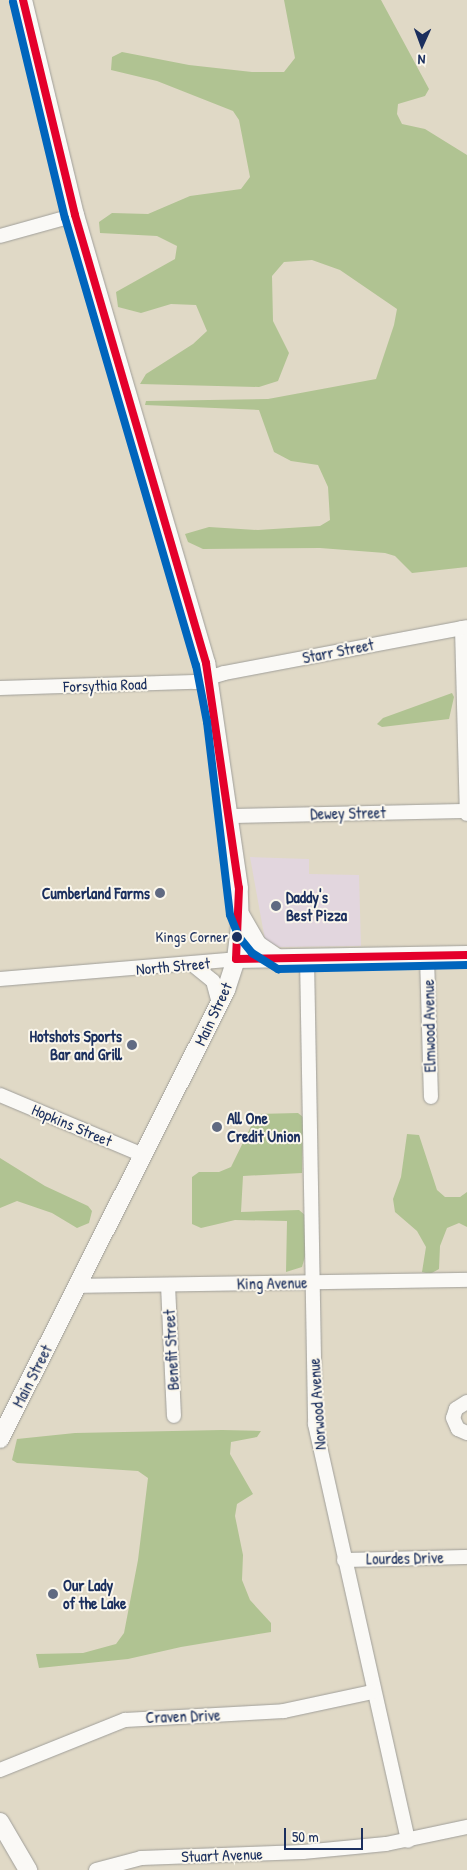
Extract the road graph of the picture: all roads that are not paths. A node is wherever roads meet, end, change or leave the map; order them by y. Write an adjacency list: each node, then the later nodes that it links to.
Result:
1 (25, 0): 2 (main road, Main Street)
2 (75, 215): 3 (street); 5 (main road, Main Street)
3 (0, 236)
4 (465, 627): 5 (street, Starr Street); 7 (street)
5 (209, 678): 6 (street, Forsythia Road); 8 (main road, Main Street)
6 (0, 688)
7 (467, 812): 8 (street, Dewey Street)
8 (229, 816): 9 (main road, Main Street)
9 (240, 914): 13 (main road, Main Street); 14 (main road)
10 (467, 955): 11 (main road, North Street)
11 (427, 956): 12 (main road, North Street); 19 (street, Elmwood Avenue)
12 (307, 958): 14 (main road, North Street); 22 (street, Norwood Avenue)
13 (236, 959): 14 (main road, North Street); 15 (street, North Street); 17 (main road, Main Street)
14 (279, 959)
15 (192, 964): 16 (street, North Street); 17 (street)
16 (0, 979)
17 (219, 1003): 20 (main road, Main Street)
18 (0, 1095): 20 (street, Hopkins Street)
19 (431, 1097)
20 (143, 1155): 24 (main road, Main Street)
21 (467, 1280): 22 (street, King Avenue)
22 (313, 1283): 23 (street, King Avenue); 30 (street, Norwood Avenue)
23 (168, 1285): 24 (street, King Avenue); 26 (street, Benefit Street)
24 (77, 1286): 27 (main road, Main Street)
25 (467, 1402): 28 (street)
26 (174, 1416)
27 (2, 1430)
28 (467, 1433)
29 (467, 1557): 30 (street, Lourdes Drive)
30 (344, 1560): 31 (street, Norwood Avenue)
31 (373, 1692): 32 (street, Craven Drive); 35 (street, Norwood Avenue)
32 (4, 1767)
33 (0, 1822): 36 (main road)
34 (467, 1828): 35 (street, Stuart Avenue)
35 (408, 1841): 37 (street, Stuart Avenue)
36 (22, 1868)
37 (96, 1870)

